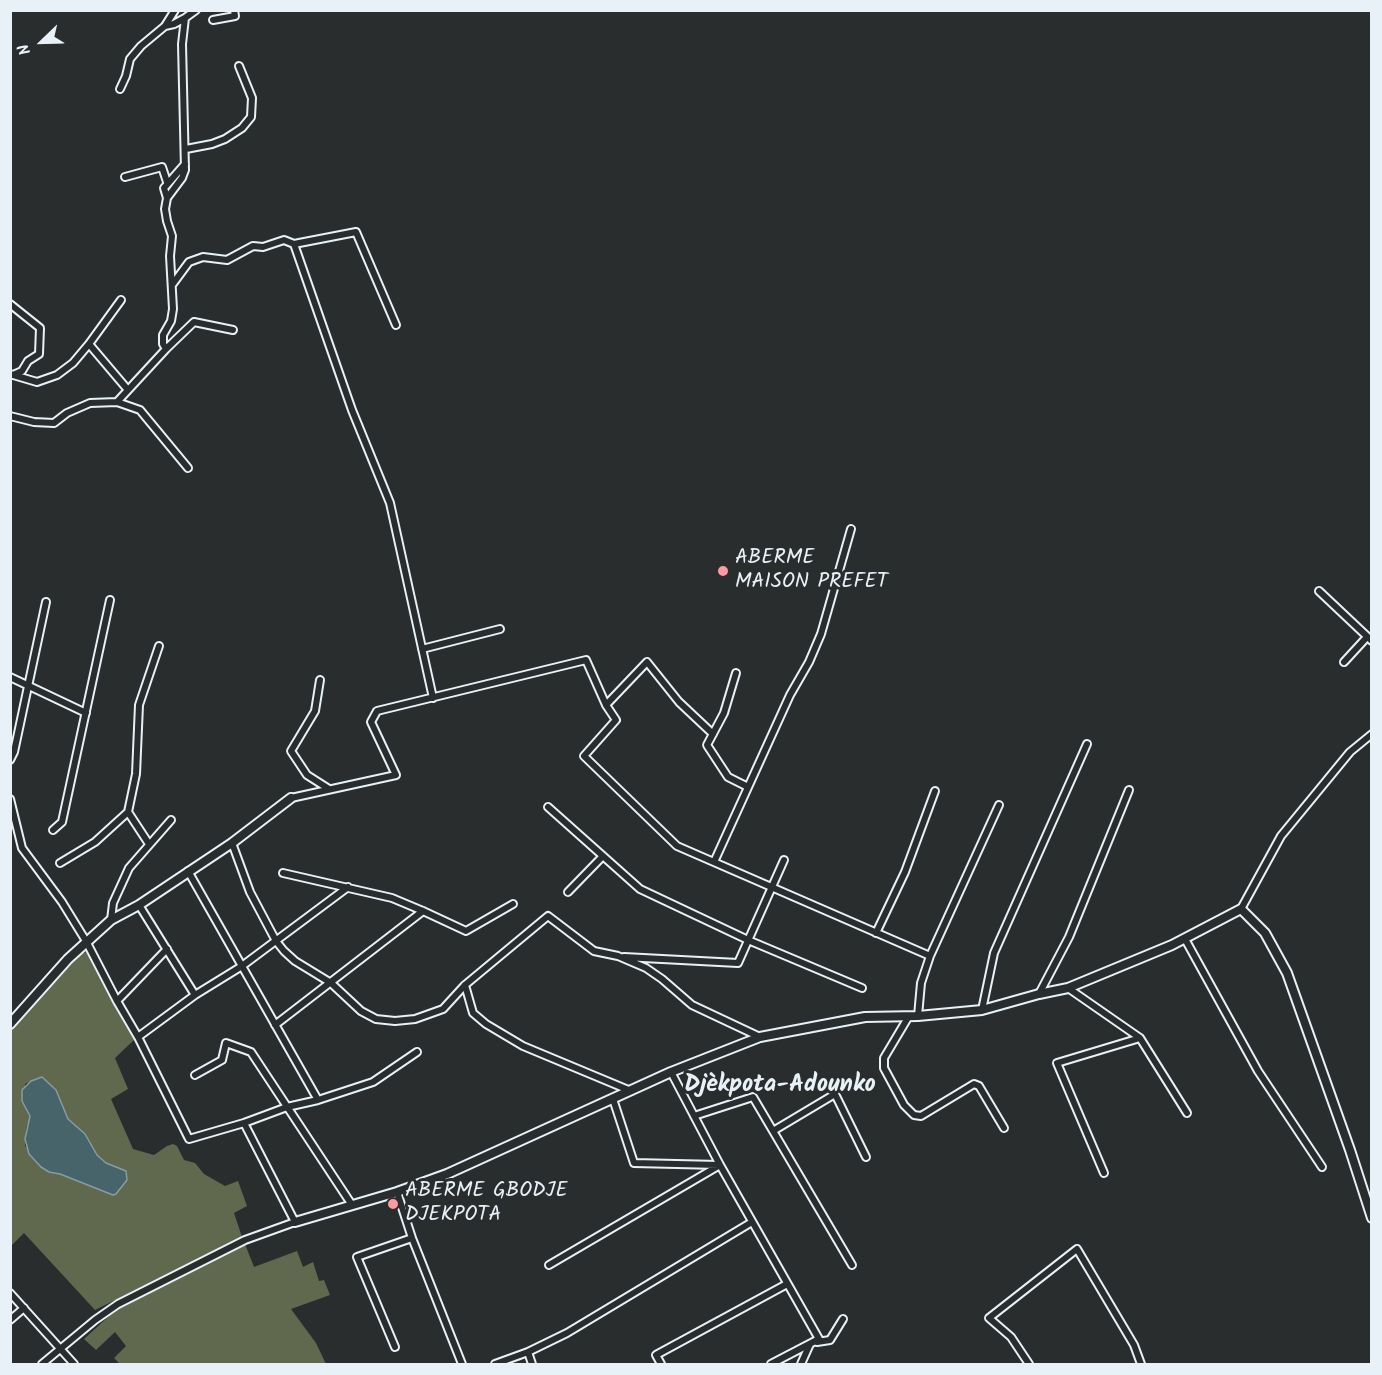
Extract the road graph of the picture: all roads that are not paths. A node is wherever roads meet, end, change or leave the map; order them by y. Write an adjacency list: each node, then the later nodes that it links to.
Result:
1 (196, 10): 4 (street)
2 (234, 10): 5 (street)
3 (174, 11): 6 (street)
4 (185, 18): 6 (street); 9 (street)
5 (213, 20)
6 (165, 26): 8 (street)
7 (239, 66): 9 (street)
8 (120, 89)
9 (186, 149): 10 (street)
10 (186, 163): 12 (street); 13 (street)
11 (124, 177): 12 (street)
12 (167, 182): 13 (street)
13 (167, 198): 15 (street)
14 (294, 244): 15 (street); 18 (street); 34 (street)
15 (172, 285): 21 (street)
16 (121, 300): 20 (street)
17 (10, 304): 22 (street)
18 (396, 325)
19 (233, 330): 21 (street)
20 (89, 344): 22 (street); 23 (street)
21 (166, 349): 23 (street)
22 (11, 375)
23 (128, 390): 24 (street)
24 (117, 402): 25 (street); 26 (street)
25 (10, 416)
26 (188, 468)
27 (851, 529): 47 (street)
28 (1319, 591): 32 (street)
29 (110, 600): 42 (street)
30 (46, 602): 39 (street)
31 (500, 629): 34 (street)
32 (1369, 639): 35 (street)
33 (159, 646): 55 (street)
34 (422, 649): 40 (street)
35 (1344, 662)
36 (736, 673): 43 (street)
37 (10, 677): 39 (street)
38 (320, 680): 48 (street)
39 (28, 685): 42 (street); 46 (street)
40 (433, 698): 41 (street); 48 (street)
41 (606, 705): 43 (street); 62 (street)
42 (86, 712): 57 (street)
43 (713, 734): 47 (street)
44 (1371, 734): 71 (street)
45 (1087, 744): 90 (street)
46 (10, 760)
47 (747, 787): 62 (street)
48 (329, 789): 51 (street)
49 (1129, 790): 87 (street)
50 (935, 791): 74 (street)
51 (291, 798): 58 (street)
52 (10, 800): 77 (street)
53 (999, 805): 81 (street)
54 (548, 807): 60 (street)
55 (128, 812): 59 (street); 63 (street)
56 (171, 820): 59 (street)
57 (52, 830)
58 (232, 843): 64 (street); 78 (street)
59 (149, 844): 73 (street)
60 (603, 856): 68 (street); 76 (street)
61 (784, 860): 67 (street)
62 (714, 862): 67 (street)
63 (60, 863)
64 (188, 871): 70 (street); 82 (street)
65 (283, 873): 66 (street)
66 (348, 887): 72 (street); 78 (street)
67 (772, 887): 74 (street); 76 (street)
68 (568, 892)
69 (513, 904): 72 (street)
70 (139, 905): 73 (street); 79 (street)
71 (1241, 909): 75 (street); 115 (street)
72 (423, 910): 83 (street)
73 (111, 920): 77 (street)
74 (876, 933): 81 (street)
75 (1185, 939): 86 (street); 111 (street)
76 (748, 940): 80 (street); 85 (street)
77 (86, 941): 89 (street); 92 (street)
78 (276, 941): 82 (street); 83 (street)
79 (166, 949): 88 (street); 89 (street)
80 (618, 956): 84 (street); 95 (street)
81 (930, 956): 91 (street)
82 (242, 966): 88 (street); 93 (street)
83 (331, 983): 84 (street); 93 (street)
84 (465, 985): 100 (street)
85 (862, 988)
86 (1068, 988): 87 (street); 96 (street)
87 (1039, 994): 90 (street)
88 (195, 995): 94 (street)
89 (117, 1001): 94 (street)
90 (982, 1010): 91 (street)
91 (914, 1016): 95 (street); 107 (street)
92 (10, 1024)
93 (275, 1025): 102 (street)
94 (138, 1037): 106 (street)
95 (760, 1037): 98 (street)
96 (1140, 1038): 104 (street); 112 (street)
97 (417, 1052): 102 (street)
98 (671, 1072): 100 (street); 105 (street)
99 (195, 1075): 103 (street)
100 (631, 1091): 101 (street)
101 (613, 1099): 110 (street); 113 (street)
102 (318, 1100): 103 (street)
103 (287, 1107): 106 (street); 114 (street)
104 (1187, 1113)
105 (694, 1116): 108 (street); 110 (street)
106 (244, 1123): 116 (street)
107 (1004, 1128)
108 (773, 1131): 109 (street); 120 (street)
109 (866, 1157)
110 (720, 1166): 117 (street); 119 (street)
111 (1322, 1167)
112 (1104, 1173)
113 (397, 1192): 114 (street); 118 (street)
114 (352, 1205): 116 (street)
115 (1371, 1218)
116 (295, 1222): 128 (street)
117 (752, 1222): 121 (street); 129 (street)
118 (412, 1238): 127 (street); 132 (street)
119 (549, 1265)
120 (852, 1265)
121 (788, 1284): 126 (street); 135 (street)
122 (10, 1293): 123 (street)
123 (24, 1308): 125 (street); 128 (street)
124 (843, 1319): 126 (street)
125 (10, 1320)
126 (811, 1343): 136 (street); 137 (street)
127 (394, 1347)
128 (60, 1348): 130 (street); 131 (street)
129 (528, 1352): 133 (street); 134 (street)
130 (42, 1365)
131 (75, 1365)
132 (462, 1365)
133 (495, 1365)
134 (532, 1365)
135 (662, 1365)
136 (771, 1365)
137 (801, 1365)
138 (1029, 1365): 139 (street)
139 (1141, 1365)

